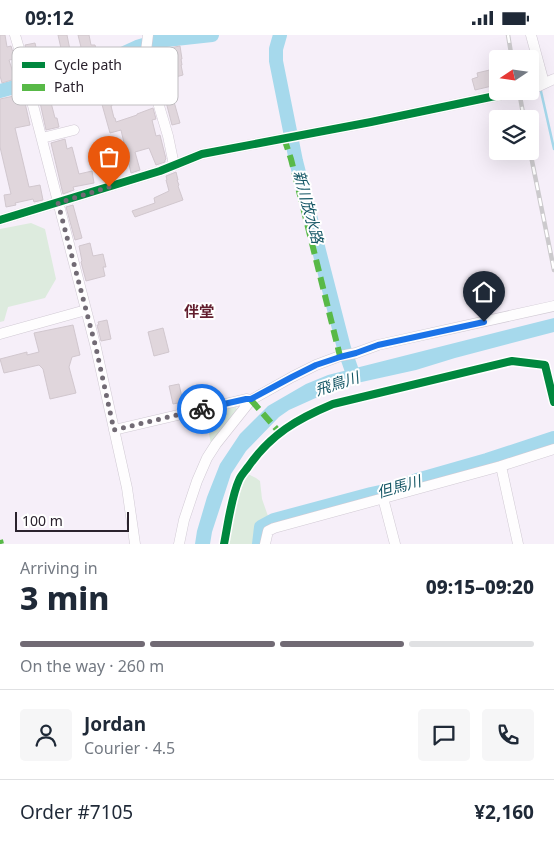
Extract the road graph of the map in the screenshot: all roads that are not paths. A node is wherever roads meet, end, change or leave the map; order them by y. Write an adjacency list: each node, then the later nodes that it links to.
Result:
1 (15, 35): 3 (street)
2 (531, 35): 4 (street)
3 (19, 47)
4 (549, 81)
5 (489, 96): 10 (street)
6 (33, 105): 9 (street)
7 (159, 105): 10 (street)
8 (74, 130): 9 (street)
9 (42, 138): 11 (street)
10 (174, 165): 11 (street)
11 (58, 203): 12 (street); 14 (street)
12 (0, 220)
13 (554, 306): 16 (street)
14 (86, 310): 15 (street); 17 (street)
15 (0, 333)
16 (251, 399): 17 (street); 22 (street)
17 (114, 430): 21 (street)
18 (554, 449): 19 (street)
19 (501, 466): 20 (street); 25 (street)
20 (383, 498): 23 (street); 24 (street)
21 (135, 544)
22 (179, 544)
23 (265, 544)
24 (395, 544)
25 (518, 544)

